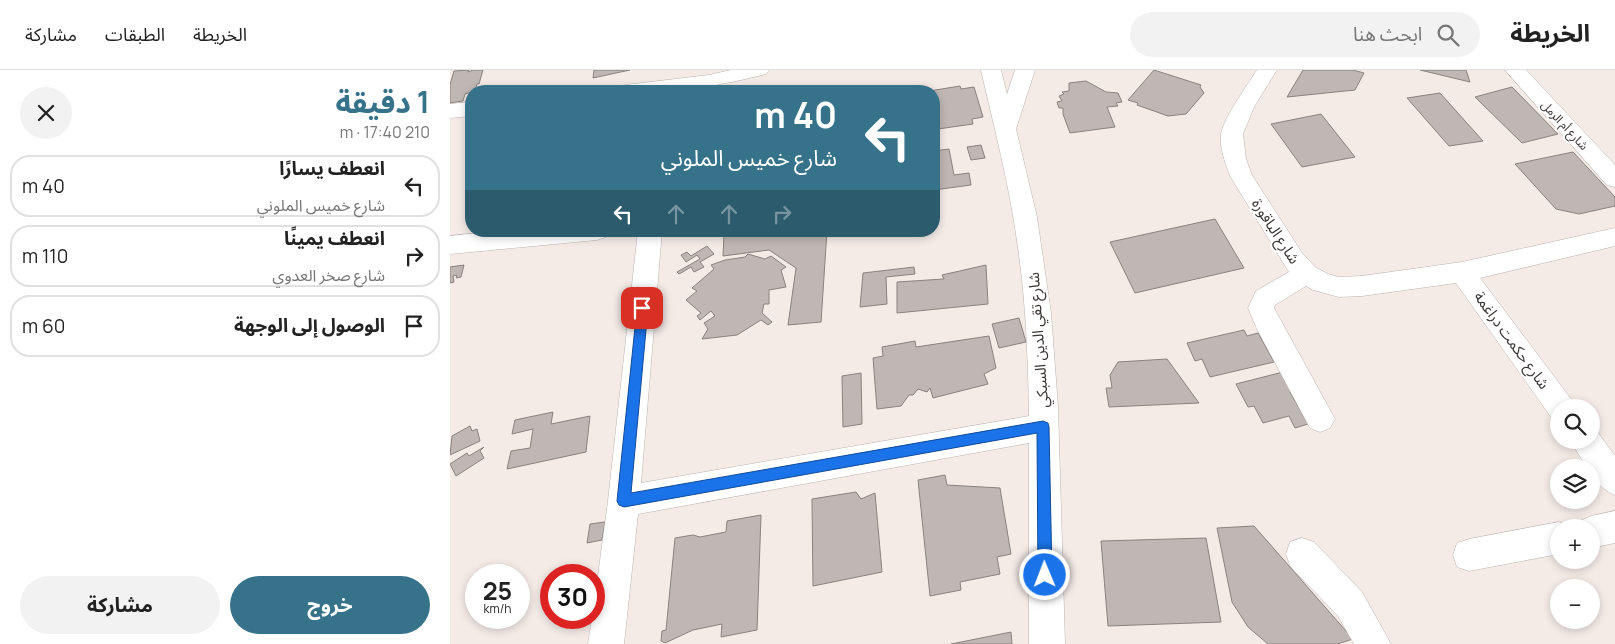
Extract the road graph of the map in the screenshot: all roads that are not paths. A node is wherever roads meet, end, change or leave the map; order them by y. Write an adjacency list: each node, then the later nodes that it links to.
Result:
1 (759, 70): 6 (street)
2 (990, 70): 9 (street, شارع تقي الدين السبكي)
3 (1025, 70): 9 (street)
4 (1267, 70): 16 (street, شارع الباقورة)
5 (1515, 70): 10 (street, شارع أم الرمل)
6 (664, 83)
7 (465, 110): 8 (street)
8 (450, 111)
9 (1005, 132): 19 (street, شارع تقي الدين السبكي)
10 (1615, 179)
11 (534, 237): 14 (street)
12 (649, 237): 22 (street)
13 (1615, 237): 15 (street, شارع الباقورة)
14 (450, 245)
15 (1462, 272): 16 (street, شارع الباقورة); 17 (street, شارع حكمت دراغمة)
16 (1306, 274): 18 (street)
17 (1554, 399)
18 (1320, 419)
19 (1043, 427): 22 (street); 29 (street, شارع تقي الدين السبكي)
20 (1592, 449): 21 (street)
21 (1615, 480)
22 (624, 501): 28 (street)
23 (1615, 527): 24 (street)
24 (1600, 530)
25 (1550, 540): 27 (street)
26 (1302, 554): 30 (street)
27 (1469, 555)
28 (606, 644)
29 (1047, 644)
30 (1373, 644)

